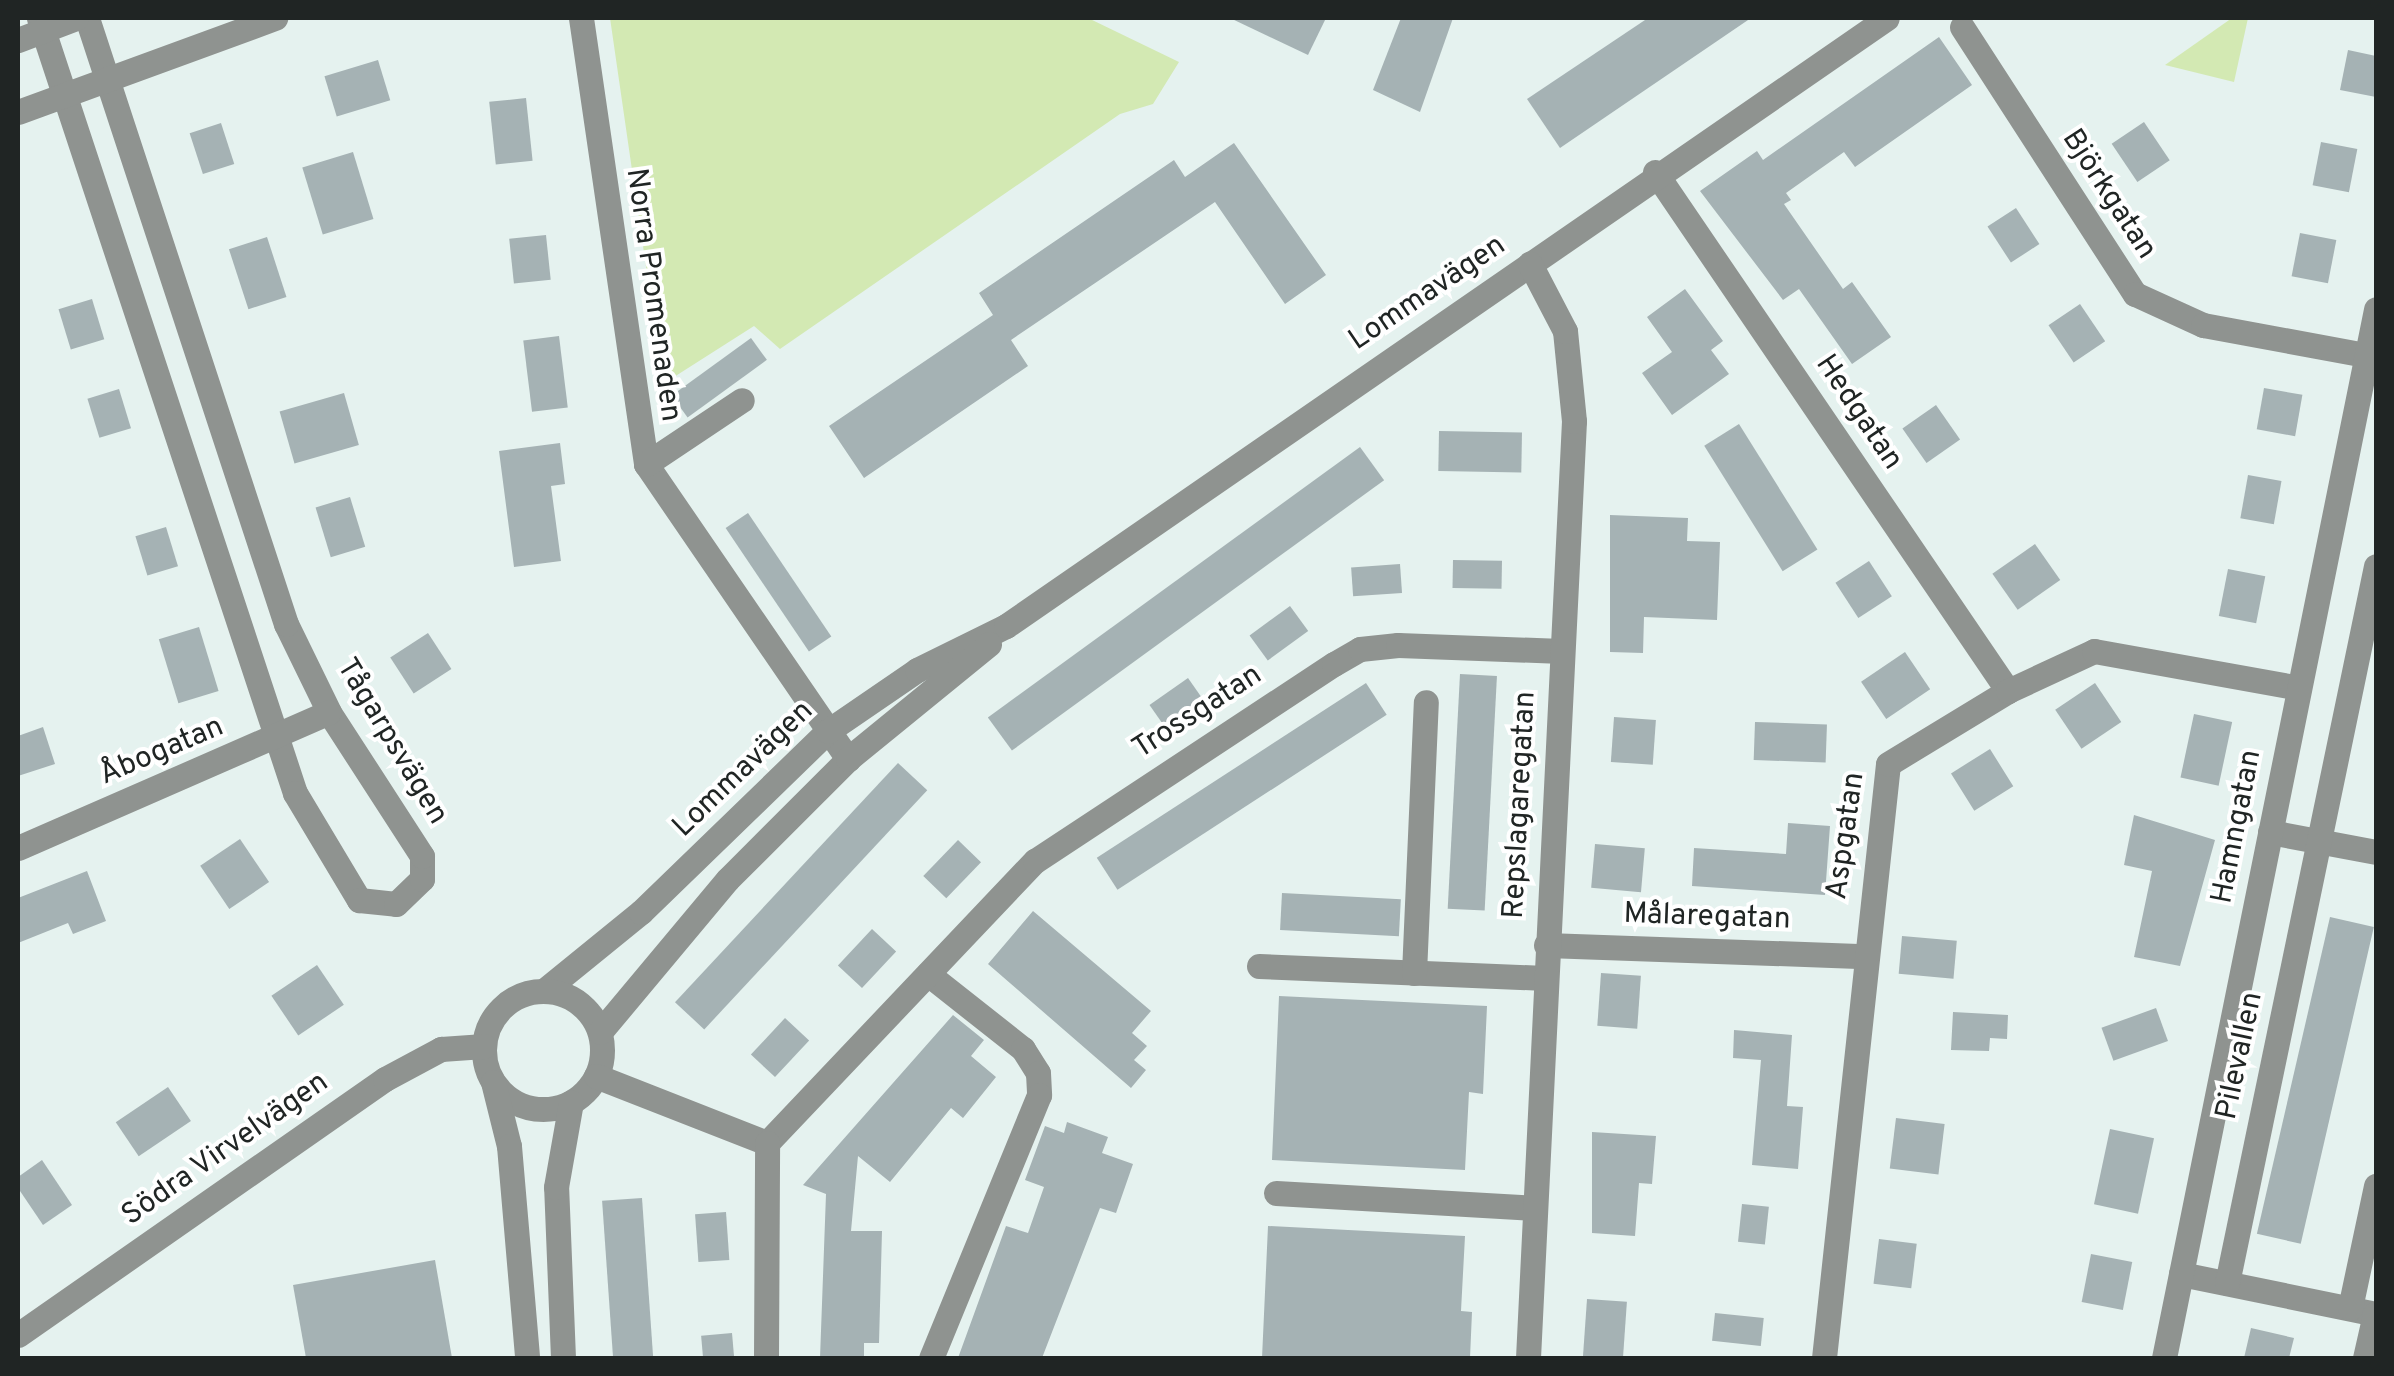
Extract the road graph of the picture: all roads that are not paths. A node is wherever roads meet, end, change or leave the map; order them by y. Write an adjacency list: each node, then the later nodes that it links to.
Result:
1 (76, 18): 6 (street)
2 (87, 18): 9 (street, Tågarpsvägen)
3 (275, 18): 9 (street)
4 (581, 18): 17 (street, Norra Promenaden)
5 (1887, 18): 12 (street, Lommavägen)
6 (41, 24): 8 (street); 10 (street, Tågarpsvägen)
7 (1962, 27): 15 (street, Björkgatan)
8 (18, 40)
9 (107, 79): 10 (street); 24 (street, Tågarpsvägen)
10 (64, 95): 11 (street); 26 (street, Tågarpsvägen)
11 (18, 112)
12 (1655, 172): 13 (street, Lommavägen); 22 (street, Hedgatan)
13 (1530, 264): 19 (street, Lommavägen); 20 (street, Repslagaregatan)
14 (2376, 308): 15 (street, Hamngatan)
15 (2371, 356): 21 (street, Hamngatan)
16 (742, 400): 17 (street)
17 (646, 464): 25 (street, Norra Promenaden)
18 (2376, 566): 29 (street, Pilevallen)
19 (1006, 626): 25 (street, Lommavägen); 27 (street, Lommavägen)
20 (1562, 651): 32 (street, Repslagaregatan); 36 (street, Trossgatan)
21 (2299, 688): 22 (street, Aspgatan); 28 (street, Hamngatan)
22 (2008, 691): 33 (street, Aspgatan)
23 (1426, 702): 35 (street)
24 (329, 712): 26 (street, Åbogatan); 26 (street, Tågarpsvägen)
25 (828, 730): 27 (street, Norra Promenaden); 38 (street, Lommavägen)
26 (275, 739): 30 (street, Åbogatan)
27 (848, 758): 39 (street, Lommavägen)
28 (2270, 832): 29 (street); 48 (street, Hamngatan)
29 (2319, 842): 31 (street); 49 (street, Pilevallen)
30 (18, 848)
31 (2376, 852)
32 (1546, 944): 33 (street, Målaregatan); 37 (street, Repslagaregatan)
33 (1865, 956): 57 (street, Aspgatan)
34 (1259, 966): 35 (street)
35 (1414, 973): 37 (street)
36 (928, 974): 44 (street, Trossgatan); 55 (street)
37 (1545, 978): 47 (street, Repslagaregatan)
38 (545, 990): 39 (street); 40 (street, Lommavägen)
39 (600, 1032): 41 (street)
40 (484, 1046): 42 (street); 51 (street, Södra Virvelvägen)
41 (596, 1076): 43 (street); 44 (street)
42 (493, 1082): 43 (street); 52 (street)
43 (571, 1102): 53 (street)
44 (767, 1143): 54 (street)
45 (2376, 1186): 50 (street)
46 (1276, 1192): 47 (street)
47 (1535, 1208): 56 (street, Repslagaregatan)
48 (2181, 1274): 49 (street); 58 (street, Hamngatan)
49 (2227, 1283): 50 (street)
50 (2367, 1312): 59 (street)
51 (18, 1335)
52 (526, 1358)
53 (563, 1358)
54 (766, 1358)
55 (931, 1358)
56 (1528, 1358)
57 (1824, 1358)
58 (2164, 1358)
59 (2365, 1358)

